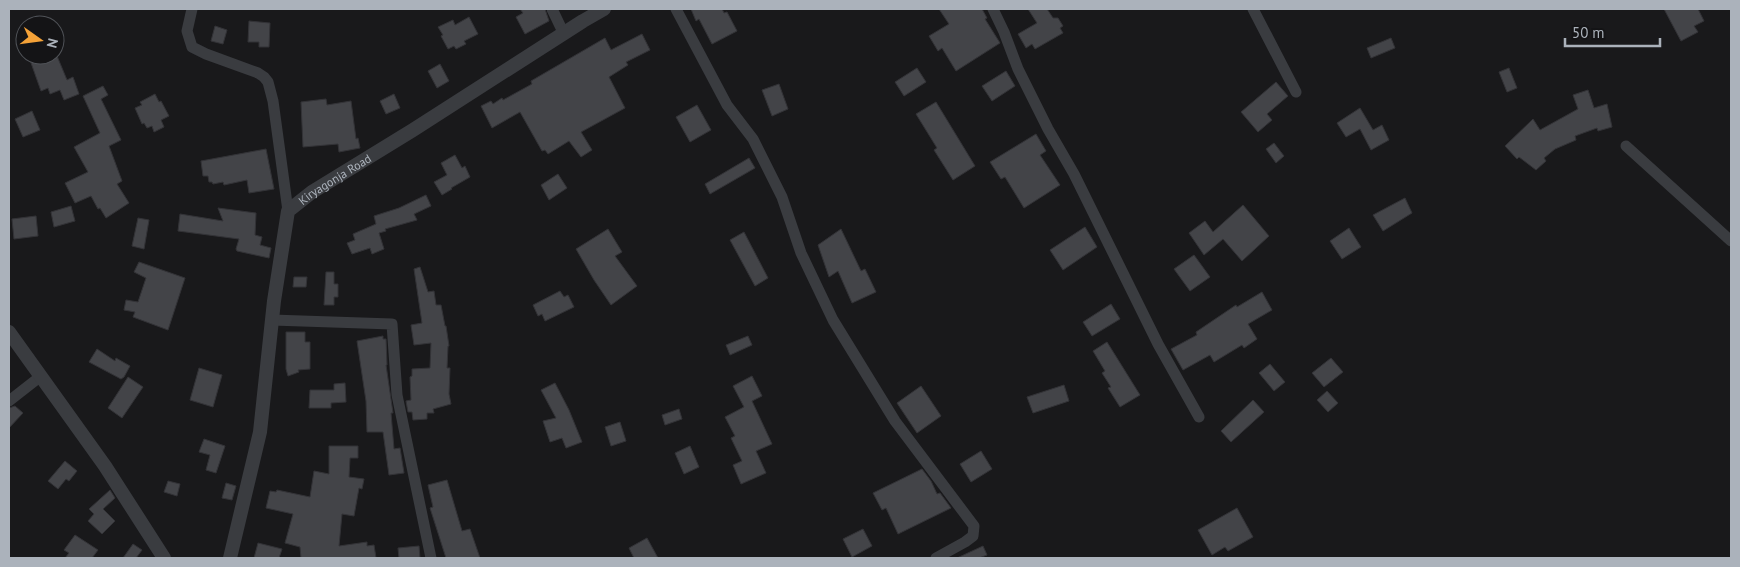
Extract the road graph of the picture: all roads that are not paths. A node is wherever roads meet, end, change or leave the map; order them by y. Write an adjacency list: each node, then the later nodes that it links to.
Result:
1 (192, 9): 10 (street)
2 (552, 9): 7 (street)
3 (604, 9): 7 (street, Kiryagonja Road)
4 (676, 9): 20 (street)
5 (993, 9): 16 (street)
6 (1253, 9): 8 (street)
7 (564, 34): 10 (street, Kiryagonja Road)
8 (1296, 92)
9 (1626, 146): 11 (street)
10 (288, 210): 12 (street, Kiryagonja Road)
11 (1731, 241)
12 (272, 320): 18 (street, Kiryagonja Road); 19 (street)
13 (9, 332): 14 (street)
14 (40, 376): 15 (street); 17 (street)
15 (9, 401)
16 (1199, 418)
17 (164, 558)
18 (230, 558)
19 (431, 558)
20 (936, 558)

